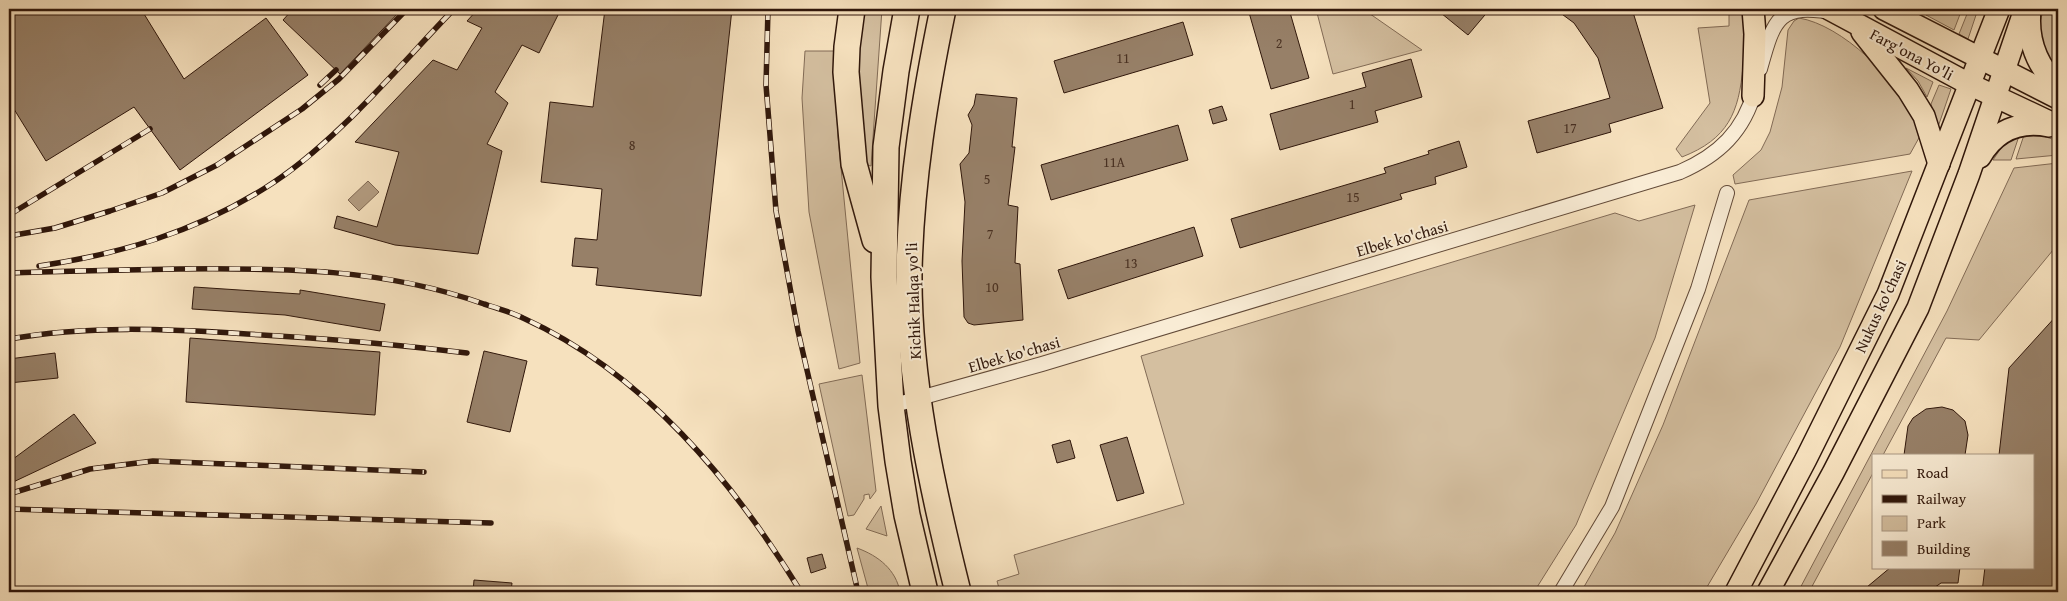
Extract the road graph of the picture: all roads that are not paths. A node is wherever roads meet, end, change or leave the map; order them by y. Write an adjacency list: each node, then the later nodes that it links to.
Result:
1 (852, 9): 21 (highway)
2 (907, 9): 21 (highway, Kichik Halqa yo'li)
3 (943, 9): 22 (highway, Kichik Halqa yo'li)
4 (1753, 9): 14 (main road)
5 (1884, 9): 10 (main road, Farg'ona Yo'li)
6 (1999, 9): 10 (main road, Nukus ko'chasi)
7 (2025, 9): 11 (main road, Nukus ko'chasi)
8 (2030, 9): 13 (main road)
9 (1839, 15): 12 (main road, Farg'ona Yo'li); 14 (street, Elbek ko'chasi); 18 (main road)
10 (1979, 58): 11 (main road, Farg'ona Yo'li); 12 (main road, Nukus ko'chasi)
11 (2004, 70): 15 (main road, Nukus ko'chasi); 16 (main road, Farg'ona Yo'li)
12 (1969, 84): 15 (main road, Farg'ona Yo'li); 18 (main road, Nukus ko'chasi)
13 (2058, 86)
14 (1753, 96): 22 (street, Elbek ko'chasi)
15 (1995, 96): 17 (main road, Farg'ona Yo'li); 19 (main road, Nukus ko'chasi)
16 (2058, 98)
17 (2058, 127): 19 (main road)
18 (1939, 164): 27 (main road, Nukus ko'chasi)
19 (1969, 174): 28 (main road, Nukus ko'chasi)
20 (1726, 193): 26 (street)
21 (884, 277): 23 (highway, Kichik Halqa yo'li)
22 (919, 400): 23 (street, Elbek ko'chasi); 25 (highway, Kichik Halqa yo'li)
23 (891, 406): 24 (highway, Kichik Halqa yo'li)
24 (925, 592)
25 (958, 592)
26 (1561, 592)
27 (1736, 592)
28 (1768, 592)

